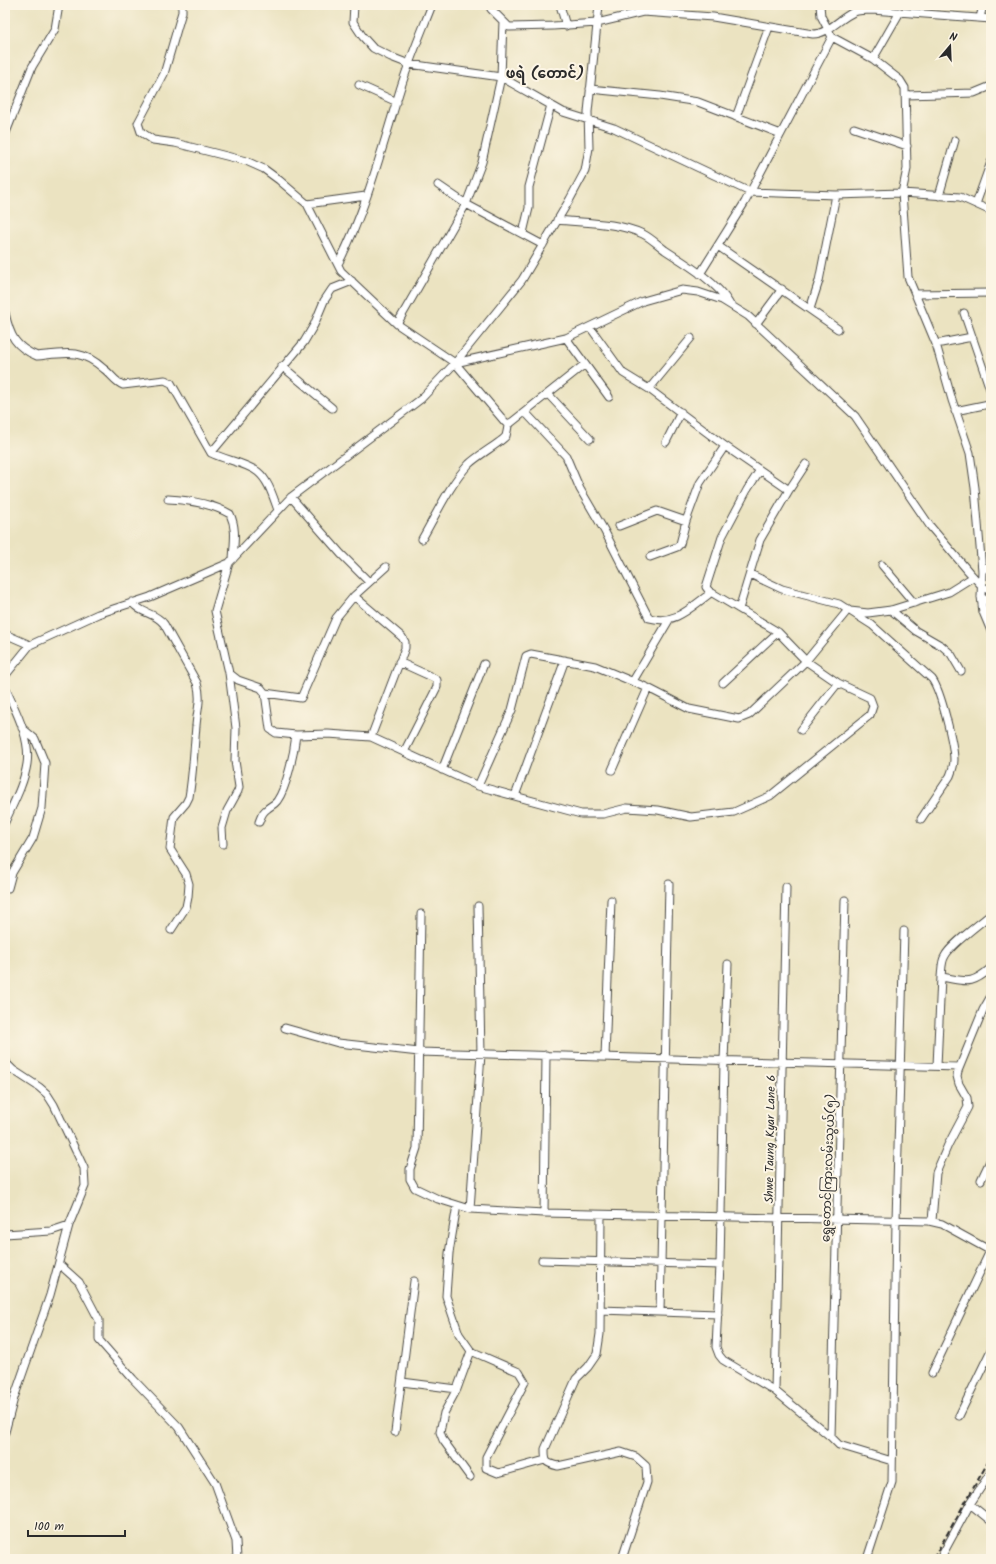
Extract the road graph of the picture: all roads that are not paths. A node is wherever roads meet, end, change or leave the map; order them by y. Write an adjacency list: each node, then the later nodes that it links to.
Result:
1 (59, 5): 33 (street)
2 (182, 5): 43 (street)
3 (354, 5): 21 (street)
4 (432, 5): 21 (street)
5 (489, 5): 14 (street)
6 (560, 5): 16 (street)
7 (599, 5): 15 (street)
8 (820, 5): 18 (street)
9 (983, 5): 12 (street)
10 (857, 8): 11 (street); 18 (street)
11 (900, 12): 12 (street); 20 (street)
12 (980, 18): 13 (street)
13 (991, 19)
14 (503, 21): 16 (street); 22 (street)
15 (597, 23): 16 (street); 17 (street); 25 (street)
16 (566, 26)
17 (769, 27): 18 (street); 29 (street)
18 (827, 29): 19 (street)
19 (832, 37): 20 (street); 32 (street)
20 (873, 59): 26 (street)
21 (409, 64): 22 (street); 27 (street)
22 (501, 77): 28 (street); 44 (street)
23 (358, 85): 27 (street)
24 (991, 86): 26 (street)
25 (590, 89): 29 (street); 30 (street)
26 (906, 95): 35 (street)
27 (397, 102): 41 (street)
28 (551, 105): 30 (street); 48 (street)
29 (736, 117): 32 (street)
30 (588, 120): 38 (street); 47 (street)
31 (854, 128): 35 (street)
32 (781, 134): 38 (street)
33 (5, 135)
34 (955, 140): 42 (street)
35 (907, 146): 39 (street)
36 (991, 162): 45 (street)
37 (438, 185): 44 (street)
38 (750, 192): 40 (street); 50 (street)
39 (902, 193): 40 (street); 42 (street); 55 (street)
40 (836, 195): 58 (street)
41 (366, 196): 43 (street); 51 (street)
42 (939, 196): 45 (street)
43 (307, 204): 51 (street)
44 (466, 204): 48 (street); 61 (street)
45 (976, 204): 46 (street)
46 (991, 212)
47 (558, 220): 49 (street); 52 (street)
48 (522, 233): 49 (street)
49 (543, 245): 69 (street)
50 (718, 246): 52 (street); 54 (street)
51 (338, 264): 53 (street)
52 (700, 274): 57 (street)
53 (352, 281): 61 (street); 71 (street)
54 (782, 289): 58 (street); 62 (street)
55 (915, 294): 56 (street); 68 (street)
56 (991, 294)
57 (730, 305): 62 (street); 63 (street)
58 (810, 309): 64 (street)
59 (5, 313): 85 (street)
60 (964, 313): 65 (street)
61 (397, 324): 69 (street)
62 (756, 324): 102 (street)
63 (590, 327): 66 (street); 72 (street)
64 (838, 329)
65 (972, 337): 68 (street); 73 (street)
66 (566, 338): 69 (street); 70 (street)
67 (691, 338): 72 (street)
68 (936, 344): 78 (street)
69 (455, 363): 81 (street); 89 (street)
70 (585, 364): 74 (street); 75 (street)
71 (282, 366): 77 (street); 85 (street)
72 (649, 389): 80 (street)
73 (991, 392)
74 (548, 394): 79 (street); 82 (street)
75 (609, 397)
76 (991, 402): 78 (street)
77 (332, 408)
78 (955, 410): 100 (street)
79 (525, 412): 81 (street); 115 (street)
80 (681, 412): 83 (street); 84 (street)
81 (508, 424): 94 (street)
82 (590, 439)
83 (666, 442)
84 (724, 446): 87 (street); 92 (street)
85 (211, 452): 91 (street)
86 (806, 464): 88 (street)
87 (760, 470): 88 (street); 105 (street)
88 (789, 490): 101 (street)
89 (291, 498): 91 (street); 103 (street)
90 (168, 499): 96 (street)
91 (278, 510): 96 (street)
92 (686, 521): 93 (street); 95 (street)
93 (619, 526)
94 (422, 539)
95 (650, 557)
96 (231, 561): 109 (street); 125 (street)
97 (991, 564): 100 (street)
98 (882, 565): 110 (street)
99 (386, 567): 103 (street)
100 (982, 572): 104 (street)
101 (750, 574): 112 (street); 113 (street)
102 (973, 577): 104 (street); 110 (street)
103 (369, 582): 107 (street)
104 (981, 585): 106 (street); 108 (street)
105 (709, 591): 112 (street); 115 (street)
106 (991, 592)
107 (354, 596): 122 (street); 132 (street)
108 (981, 597): 111 (street); 116 (street)
109 (132, 602): 119 (street); 154 (street)
110 (914, 603): 114 (street)
111 (991, 604)
112 (739, 609): 117 (street)
113 (848, 610): 114 (street); 121 (street); 142 (street)
114 (891, 610): 124 (street)
115 (669, 620): 127 (street)
116 (991, 631)
117 (778, 632): 121 (street); 128 (street)
118 (5, 634): 119 (street)
119 (30, 645): 126 (street)
120 (565, 660): 127 (street); 140 (street); 141 (street)
121 (806, 661): 129 (street); 131 (street)
122 (400, 662): 136 (street); 137 (street)
123 (484, 664): 138 (street)
124 (961, 671)
125 (229, 674): 132 (street); 145 (street)
126 (5, 676)
127 (633, 682): 131 (street)
128 (722, 683)
129 (838, 683): 134 (street); 141 (street)
130 (5, 687): 133 (street)
131 (648, 688): 139 (street)
132 (265, 693): 135 (street)
133 (22, 728): 143 (street); 148 (street)
134 (801, 730)
135 (296, 735): 136 (street); 144 (street)
136 (371, 737): 137 (street)
137 (404, 752): 138 (street)
138 (442, 770): 140 (street)
139 (612, 770)
140 (478, 786): 141 (street)
141 (515, 796)
142 (921, 819)
143 (5, 822)
144 (259, 822)
145 (223, 844)
146 (669, 884): 166 (street)
147 (786, 887): 168 (street, Shwe Taung Kyar Lane 6)
148 (8, 888)
149 (611, 900): 164 (street)
150 (845, 900): 169 (street, ရွှေတောင်ကြားလမ်းသွယ်(၅))
151 (478, 906): 162 (street)
152 (421, 914): 161 (street)
153 (991, 914): 158 (street)
154 (171, 930)
155 (904, 931): 170 (street)
156 (728, 964): 167 (street)
157 (991, 968): 158 (street)
158 (941, 977): 171 (street)
159 (991, 996): 172 (street)
160 (285, 1028): 161 (street)
161 (419, 1052): 162 (street); 175 (street)
162 (481, 1054): 163 (street); 176 (street)
163 (546, 1055): 164 (street); 177 (street)
164 (605, 1057): 166 (street)
165 (5, 1058): 185 (street)
166 (664, 1058): 167 (street); 179 (street)
167 (724, 1060): 168 (street); 180 (street)
168 (782, 1062): 169 (street); 181 (street, Shwe Taung Kyar Lane 6)
169 (842, 1064): 170 (street); 182 (street, ရွှေတောင်ကြားလမ်းသွယ်(၅))
170 (901, 1065): 171 (street); 183 (street)
171 (937, 1066): 172 (street)
172 (959, 1067): 184 (street)
173 (991, 1159): 174 (street)
174 (981, 1180)
175 (458, 1205): 176 (street); 198 (street)
176 (470, 1209): 177 (street)
177 (544, 1213): 178 (street)
178 (601, 1214): 179 (street); 189 (street)
179 (662, 1216): 180 (street); 190 (street)
180 (721, 1217): 181 (street); 192 (street)
181 (780, 1218): 182 (street); 202 (street, Shwe Taung Kyar Lane 6)
182 (837, 1219): 183 (street); 206 (street, ရွှေတောင်ကြားလမ်းသွယ်(၅))
183 (896, 1220): 184 (street); 208 (street)
184 (932, 1221): 187 (street)
185 (69, 1225): 186 (street); 191 (street)
186 (5, 1234)
187 (991, 1251): 199 (street)
188 (542, 1260): 189 (street)
189 (600, 1262): 190 (street); 194 (street)
190 (660, 1263): 192 (street); 195 (street)
191 (58, 1264): 204 (street); 213 (street)
192 (720, 1265): 196 (street)
193 (414, 1281): 200 (street)
194 (600, 1310): 195 (street); 207 (street)
195 (660, 1312): 196 (street)
196 (718, 1314): 202 (street)
197 (991, 1350): 203 (street)
198 (471, 1351): 201 (street); 207 (street)
199 (932, 1373)
200 (402, 1382): 201 (street); 205 (street)
201 (457, 1389): 210 (street)
202 (775, 1391): 206 (street)
203 (959, 1416)
204 (5, 1432)
205 (395, 1432)
206 (832, 1437): 208 (street)
207 (545, 1460): 214 (street)
208 (892, 1461): 215 (street)
209 (991, 1472): 211 (street)
210 (470, 1477)
211 (970, 1504): 212 (street); 216 (street)
212 (991, 1522)
213 (237, 1559)
214 (622, 1559)
215 (867, 1559)
216 (940, 1559)

